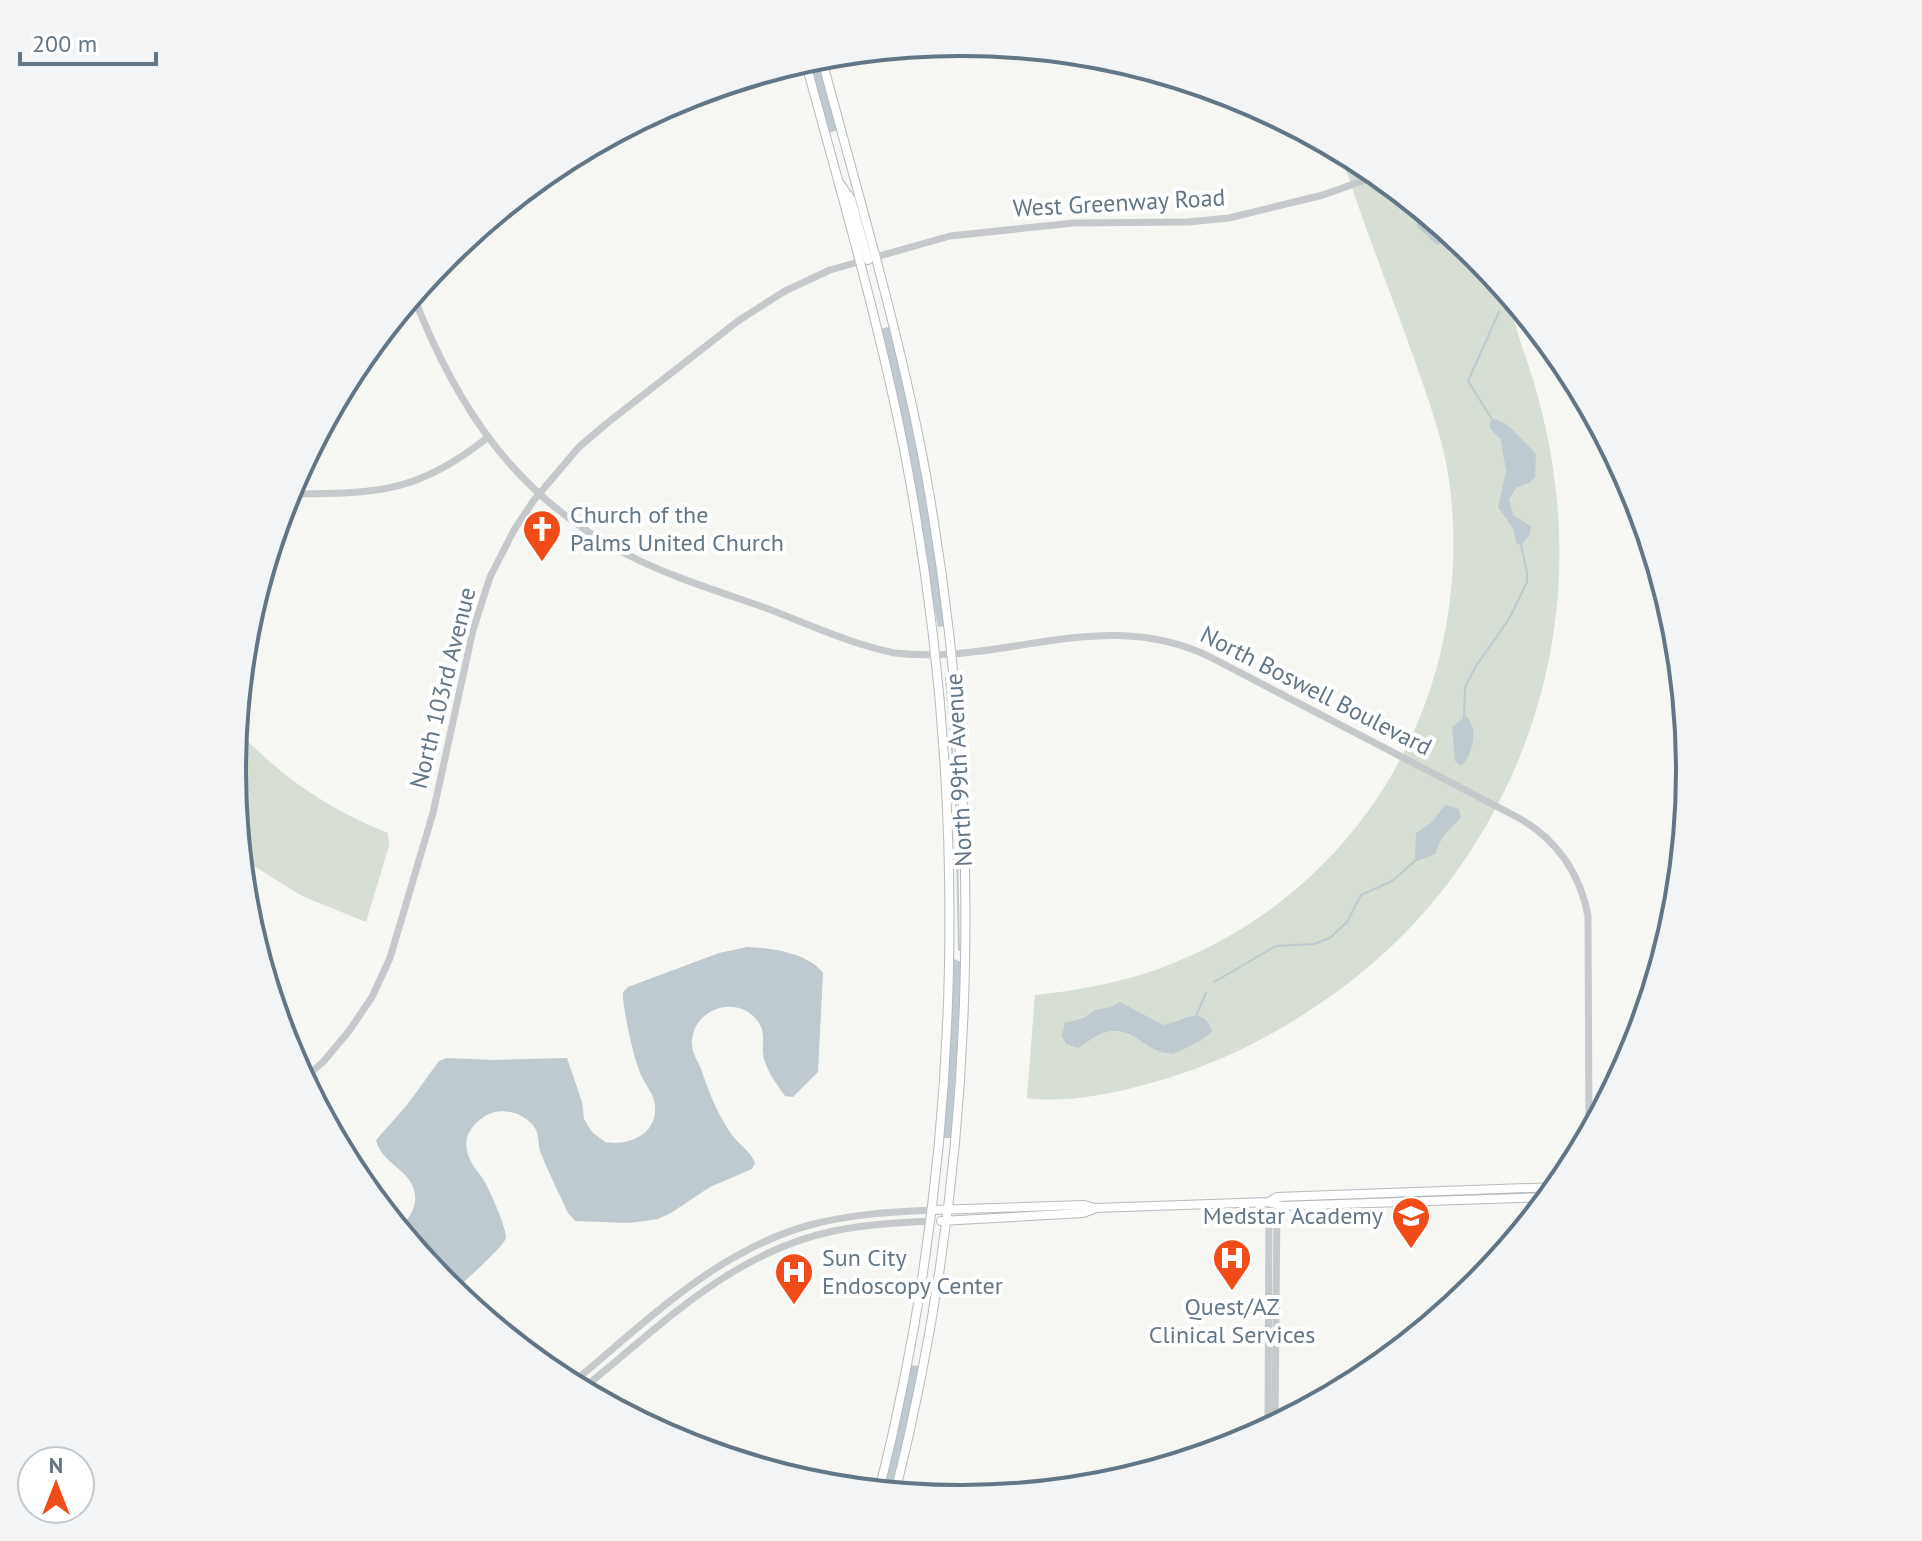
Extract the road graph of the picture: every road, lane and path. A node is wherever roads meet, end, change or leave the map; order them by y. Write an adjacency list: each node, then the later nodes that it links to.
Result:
1 (825, 70): 3 (main road, North 99th Avenue)
2 (808, 73): 4 (main road, North 99th Avenue)
3 (842, 136): 4 (main road); 6 (main road, North 99th Avenue)
4 (826, 141): 6 (main road, North 99th Avenue)
5 (1364, 180): 6 (street, West Greenway Road)
6 (868, 260): 10 (street, North 103rd Avenue); 11 (main road, North 99th Avenue); 12 (main road, North 99th Avenue)
7 (418, 306): 8 (street, North Boswell Boulevard)
8 (487, 438): 9 (street); 10 (street, North Boswell Boulevard)
9 (302, 494)
10 (539, 494): 12 (street, North Boswell Boulevard); 13 (street, North 103rd Avenue)
11 (952, 652): 12 (street, North Boswell Boulevard); 14 (street, North Boswell Boulevard); 21 (main road, North 99th Avenue)
12 (935, 654): 21 (main road, North 99th Avenue)
13 (313, 1071)
14 (1589, 1111)
15 (1540, 1188): 16 (main road)
16 (1359, 1194): 18 (main road); 19 (main road)
17 (1533, 1197): 19 (main road)
18 (1274, 1202): 19 (main road); 20 (main road); 25 (street)
19 (1326, 1204)
20 (1095, 1208): 21 (main road); 22 (main road)
21 (940, 1210): 22 (main road, North 99th Avenue); 22 (main road, North 99th Avenue); 23 (street)
22 (938, 1221): 24 (street); 28 (main road, North 99th Avenue); 29 (main road, North 99th Avenue)
23 (581, 1375)
24 (591, 1381)
25 (1272, 1385): 26 (street); 27 (street)
26 (1274, 1412)
27 (1269, 1415)
28 (881, 1480)
29 (898, 1482)

